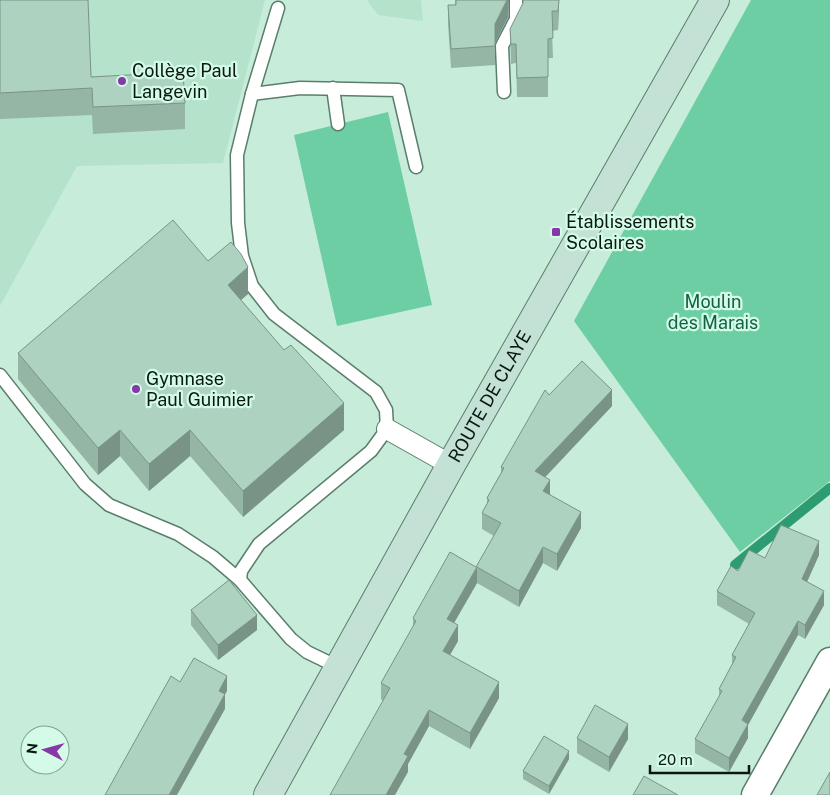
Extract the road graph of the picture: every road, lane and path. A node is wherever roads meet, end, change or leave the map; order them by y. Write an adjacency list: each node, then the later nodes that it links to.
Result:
1 (516, 0): 5 (lane)
2 (715, 0): 11 (main road, ROUTE DE CLAYE)
3 (278, 8): 6 (lane)
4 (333, 88): 6 (lane); 7 (lane); 8 (lane)
5 (504, 92)
6 (252, 94): 10 (lane)
7 (338, 124)
8 (416, 167)
9 (0, 375): 12 (lane)
10 (387, 429): 11 (street); 12 (lane)
11 (451, 465): 14 (main road, ROUTE DE CLAYE)
12 (240, 580): 14 (lane)
13 (830, 660): 16 (street)
14 (338, 666): 15 (main road, ROUTE DE CLAYE)
15 (268, 795)
16 (755, 795)

